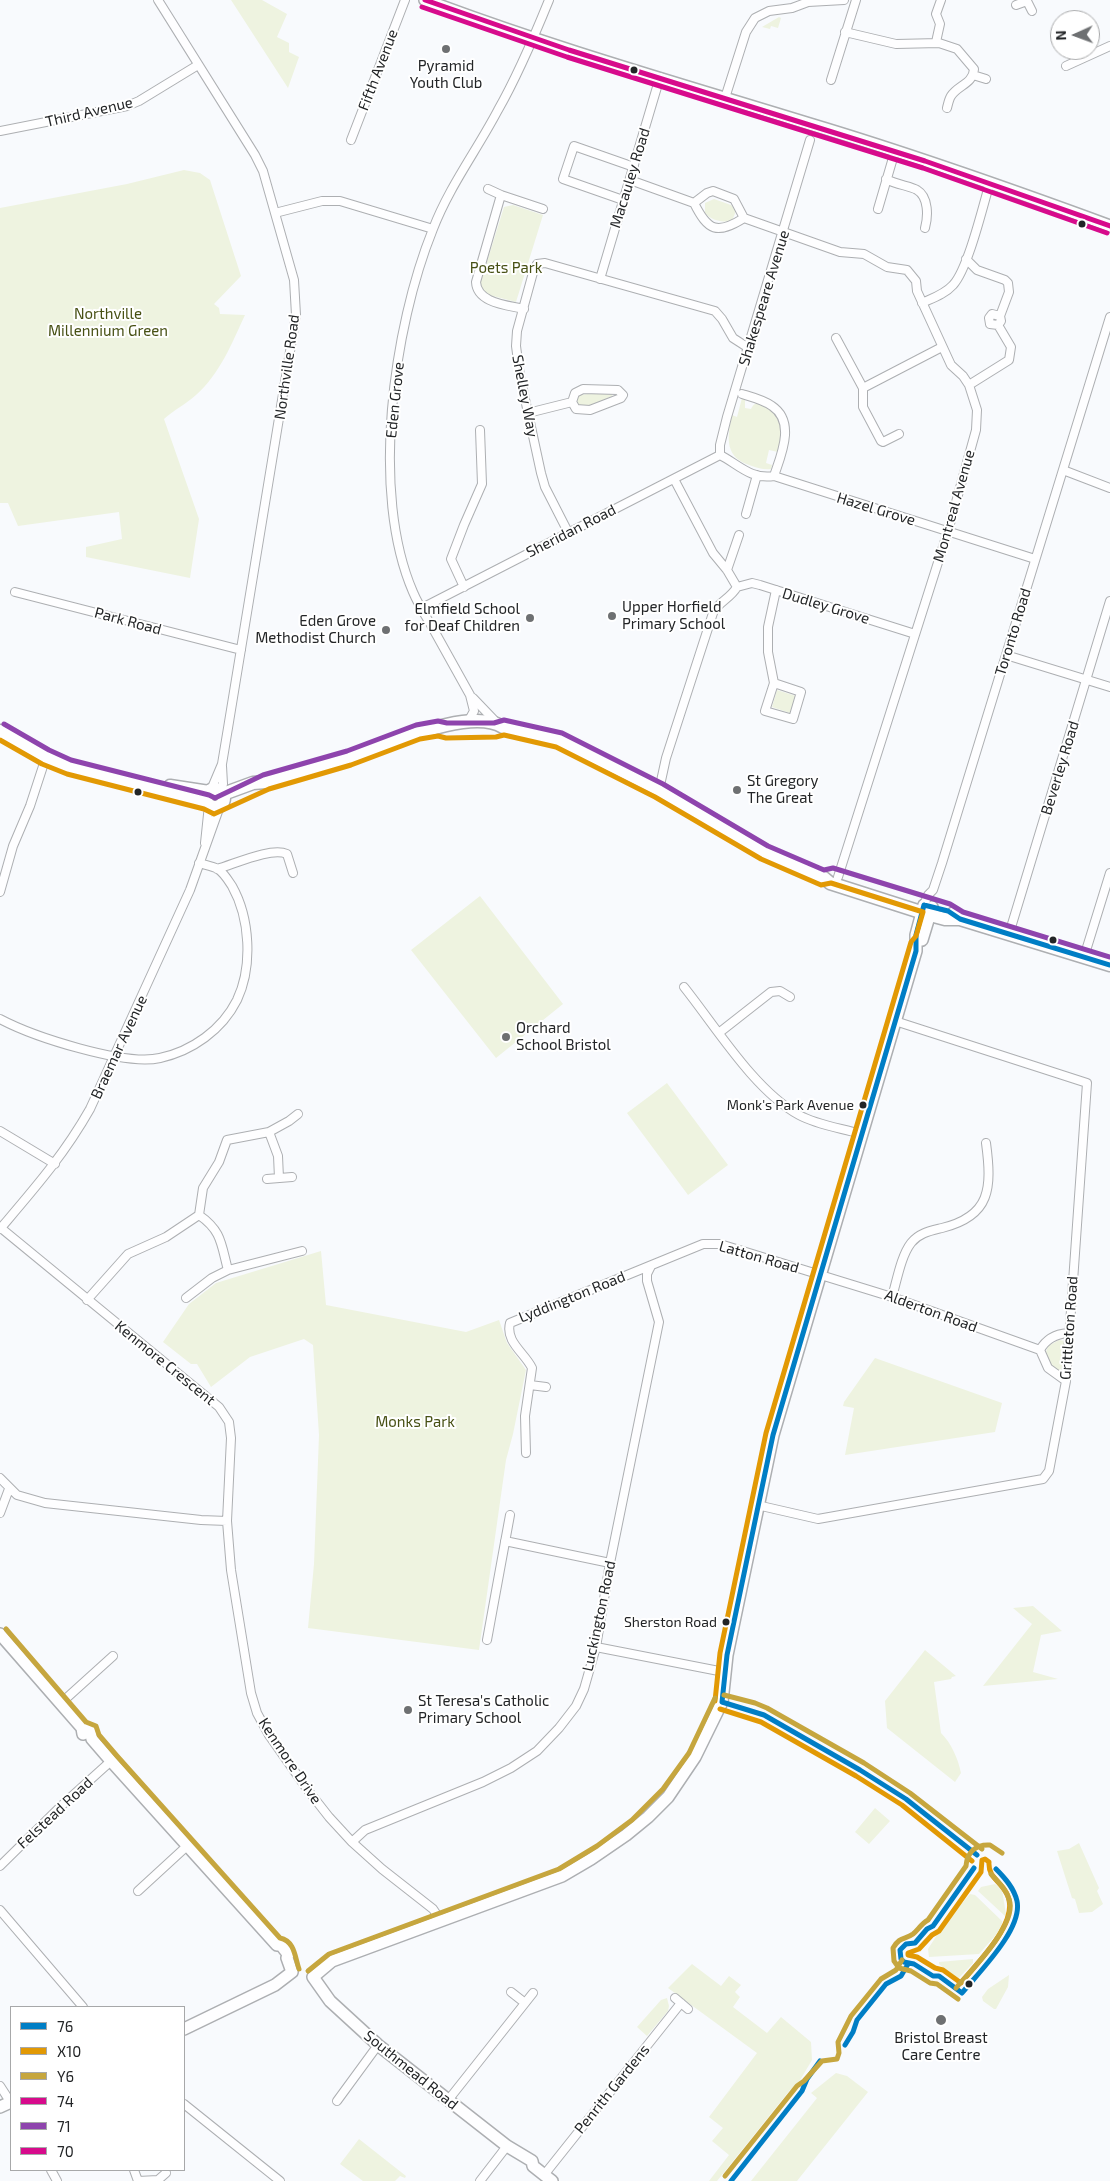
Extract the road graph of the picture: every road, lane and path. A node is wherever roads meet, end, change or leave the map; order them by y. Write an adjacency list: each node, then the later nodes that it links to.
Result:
1 (158, 0): 15 (street, Northville Road)
2 (405, 0): 24 (street, Fifth Avenue)
3 (425, 0): 12 (street)
4 (549, 0): 12 (street, Eden Grove)
5 (844, 0): 21 (street)
6 (856, 0): 11 (street)
7 (941, 0): 13 (street)
8 (1027, 1): 9 (street); 10 (street)
9 (1016, 5)
10 (1032, 11)
11 (845, 32): 13 (street); 20 (street)
12 (534, 38): 18 (street); 41 (street, Eden Grove)
13 (936, 42): 17 (street)
14 (1110, 46): 16 (street)
15 (198, 64): 23 (street, Third Avenue); 37 (street, Northville Road)
16 (1066, 66)
17 (973, 74): 19 (street); 22 (street)
18 (660, 78): 21 (street); 27 (street, Macauley Road)
19 (986, 79)
20 (831, 80)
21 (725, 98): 26 (street)
22 (947, 108)
23 (0, 131)
24 (351, 140)
25 (810, 140): 42 (street, Shakespeare Avenue)
26 (895, 152): 28 (street); 30 (street)
27 (634, 167): 29 (street, Macauley Road); 33 (street)
28 (886, 179): 36 (street); 40 (street)
29 (630, 180): 33 (street, Macauley Road); 34 (street)
30 (990, 182): 39 (street); 43 (street)
31 (488, 189): 32 (street)
32 (501, 196): 35 (street); 46 (street)
33 (624, 200): 44 (street, Macauley Road)
34 (694, 203): 38 (street); 38 (street)
35 (543, 209)
36 (878, 209)
37 (275, 213): 41 (street); 77 (street, Northville Road)
38 (744, 218): 42 (street, Montreal Avenue)
39 (1110, 226)
40 (924, 228)
41 (433, 229): 75 (street, Eden Grove)
42 (784, 232): 45 (street, Montreal Avenue); 49 (street, Shakespeare Avenue)
43 (966, 259): 45 (street); 51 (street)
44 (600, 279): 46 (street, Shelley Way); 49 (street)
45 (922, 302): 50 (street, Montreal Avenue)
46 (524, 310): 55 (street, Shelley Way)
47 (1110, 317): 59 (street, Toronto Road)
48 (836, 338): 52 (street)
49 (747, 347): 58 (street, Shakespeare Avenue)
50 (942, 347): 51 (street, Montreal Avenue); 52 (street)
51 (969, 385): 65 (street, Montreal Avenue)
52 (863, 388): 57 (street)
53 (742, 394): 61 (street)
54 (572, 402): 54 (street); 55 (street)
55 (528, 412): 66 (street, Shelley Way)
56 (480, 430): 70 (street)
57 (899, 434)
58 (720, 455): 60 (street, Hazel Grove); 62 (street, Sheridan Road)
59 (1063, 470): 63 (street); 68 (street, Toronto Road)
60 (757, 475): 61 (street, Hazel Grove); 64 (street)
61 (774, 476): 65 (street, Hazel Grove)
62 (674, 479): 66 (street, Sheridan Road); 69 (street)
63 (1110, 488)
64 (746, 514)
65 (948, 531): 68 (street, Hazel Grove); 76 (street, Montreal Avenue)
66 (568, 532): 70 (street, Sheridan Road)
67 (739, 535): 69 (street)
68 (1035, 559): 78 (street, Toronto Road)
69 (727, 570): 71 (street)
70 (464, 587): 75 (street, Sheridan Road)
71 (737, 587): 72 (street, Dudley Grove); 88 (street)
72 (776, 590): 76 (street, Dudley Grove); 80 (street)
73 (15, 592): 77 (street, Park Road)
74 (1110, 601): 79 (street, Beverley Road)
75 (422, 608): 82 (street, Eden Grove)
76 (915, 634): 95 (street, Montreal Avenue)
77 (241, 650): 89 (street, Northville Road)
78 (1006, 655): 79 (street); 97 (street, Toronto Road)
79 (1086, 680): 81 (street); 98 (street, Beverley Road)
80 (774, 683): 80 (street)
81 (1110, 687)
82 (470, 695): 83 (street, Eden Grove); 84 (street, Eden Grove)
83 (468, 722): 84 (main road); 85 (main road)
84 (500, 725): 85 (main road); 88 (main road)
85 (439, 728): 89 (main road)
86 (0, 731): 87 (main road)
87 (46, 757): 89 (main road); 96 (street)
88 (659, 790): 94 (main road)
89 (215, 798): 90 (street, Braemar Avenue)
90 (199, 863): 91 (street); 106 (street, Braemar Avenue)
91 (218, 869): 92 (street); 106 (street)
92 (293, 873)
93 (1109, 877): 99 (street)
94 (824, 878): 95 (main road); 97 (main road)
95 (838, 878): 97 (main road)
96 (0, 892)
97 (927, 910): 98 (main road); 104 (street)
98 (1009, 934): 99 (main road)
99 (1084, 957): 100 (main road)
100 (1110, 965)
101 (684, 987): 105 (street)
102 (790, 997): 105 (street)
103 (0, 1019): 106 (street)
104 (895, 1022): 110 (street); 126 (street, Grittleton Road)
105 (720, 1032): 110 (street)
106 (115, 1057): 112 (street, Braemar Avenue)
107 (298, 1114): 109 (street)
108 (0, 1131): 112 (street)
109 (269, 1132): 115 (street); 116 (street)
110 (861, 1134): 122 (street)
111 (986, 1143): 123 (street)
112 (55, 1164): 117 (street, Braemar Avenue)
113 (292, 1177): 115 (street)
114 (267, 1178): 115 (street)
115 (279, 1178)
116 (199, 1215): 121 (street); 125 (street)
117 (0, 1229): 125 (street, Kenmore Crescent)
118 (697, 1246): 120 (street, Lyddington Road); 122 (street, Latton Road)
119 (302, 1251): 121 (street)
120 (651, 1266): 129 (street, Lyddington Road); 139 (street, Luckington Road)
121 (228, 1270): 124 (street)
122 (820, 1274): 123 (street, Alderton Road); 134 (street)
123 (892, 1297): 127 (street, Alderton Road)
124 (186, 1298)
125 (88, 1300): 137 (street, Kenmore Crescent)
126 (1068, 1333): 127 (street); 128 (street, Grittleton Road)
127 (1040, 1350): 128 (street)
128 (1066, 1381): 134 (street, Grittleton Road)
129 (530, 1385): 130 (street); 131 (street, Lyddington Road)
130 (546, 1387)
131 (526, 1453)
132 (0, 1478): 133 (street)
133 (9, 1489): 135 (street); 137 (street)
134 (757, 1505): 144 (street)
135 (0, 1513)
136 (510, 1515): 138 (street)
137 (227, 1521): 147 (street, Kenmore Drive)
138 (505, 1541): 139 (street); 141 (street)
139 (610, 1563): 142 (street, Luckington Road)
140 (0, 1634): 145 (street)
141 (488, 1640)
142 (596, 1647): 144 (street); 147 (street, Luckington Road)
143 (113, 1656): 145 (street)
144 (724, 1672): 152 (street)
145 (61, 1703): 146 (street)
146 (111, 1761): 148 (street); 149 (street, Felstead Road)
147 (352, 1842): 152 (street, Kenmore Drive)
148 (187, 1846): 150 (street); 153 (street)
149 (0, 1866)
150 (138, 1891)
151 (0, 1910): 158 (street)
152 (442, 1921): 154 (street)
153 (292, 1972): 154 (street); 160 (street)
154 (313, 1977): 161 (street, Southmead Road)
155 (512, 1992): 157 (street)
156 (534, 1993): 157 (street)
157 (526, 2003): 163 (street)
158 (82, 2006)
159 (688, 2009): 169 (street, Penrith Gardens)
160 (185, 2029)
161 (378, 2045): 163 (street, Southmead Road); 165 (street)
162 (0, 2086): 164 (street)
163 (449, 2099): 167 (street, Southmead Road)
164 (10, 2101)
165 (337, 2101)
166 (185, 2105): 171 (street)
167 (507, 2146): 169 (street, Southmead Road); 172 (street)
168 (166, 2173): 170 (street)
169 (548, 2178)
170 (138, 2181)
171 (280, 2181)
172 (480, 2181)

